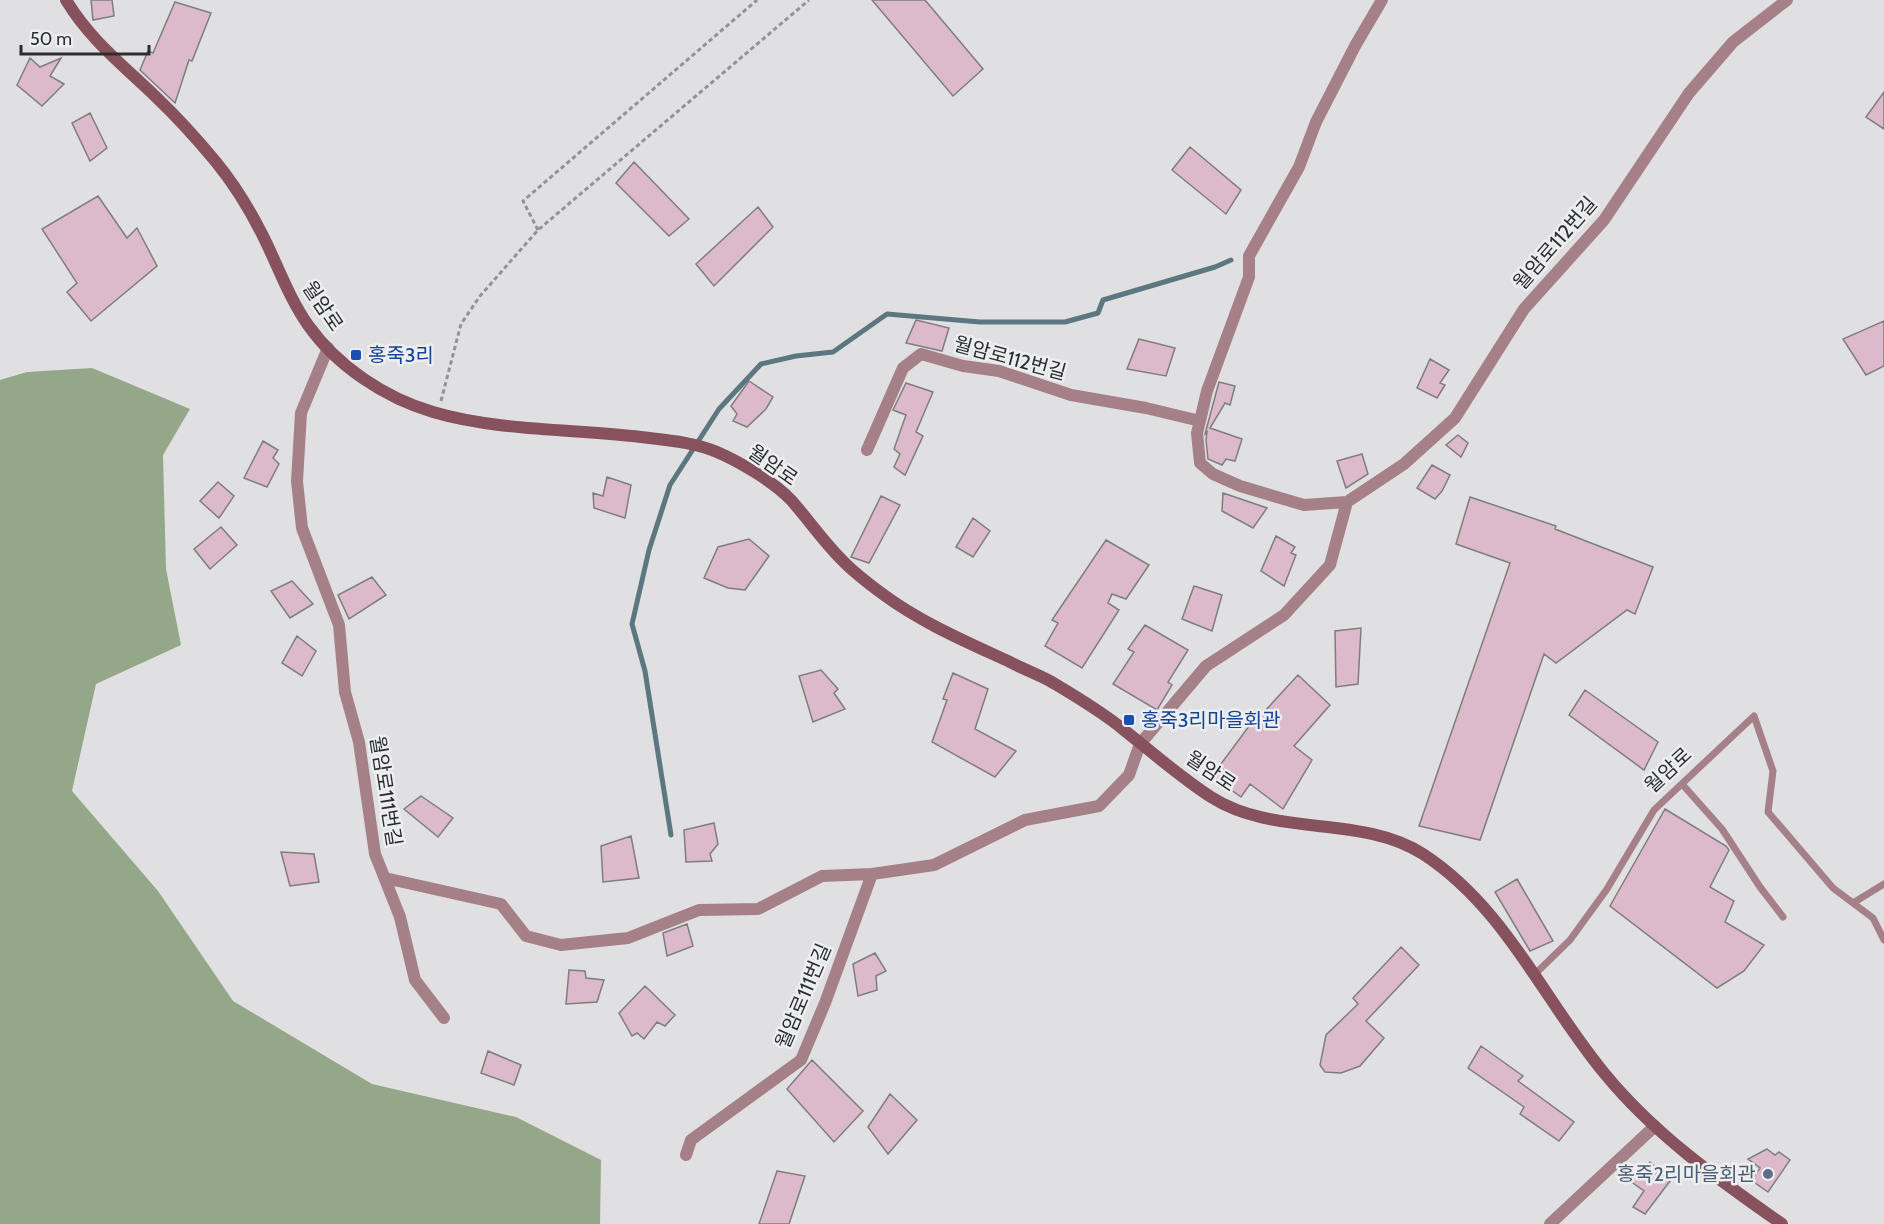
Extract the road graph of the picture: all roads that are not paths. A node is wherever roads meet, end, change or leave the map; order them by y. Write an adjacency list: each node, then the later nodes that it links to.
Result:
1 (66, 0): 4 (street, 월암로)
2 (1382, 0): 5 (street, 월암로112번길)
3 (1786, 0): 7 (street, 월암로112번길)
4 (328, 348): 8 (street, 월암로); 11 (street, 월암로111번길)
5 (1200, 421): 6 (street, 월암로112번길); 7 (street, 월암로112번길)
6 (867, 450)
7 (1347, 502): 8 (street)
8 (1140, 744): 10 (street); 16 (street, 월암로)
9 (1682, 784): 13 (lane, 월암로); 14 (lane); 16 (lane, 월암로)
10 (872, 874): 11 (street); 19 (street, 월암로111번길)
11 (385, 878): 17 (street, 월암로111번길)
12 (1884, 884): 13 (lane)
13 (1853, 903): 15 (lane)
14 (1783, 916)
15 (1884, 940)
16 (1534, 975): 18 (street, 월암로)
17 (444, 1018)
18 (1655, 1126): 20 (street); 21 (street, 월암로)
19 (686, 1155)
20 (1550, 1224)
21 (1782, 1224)

